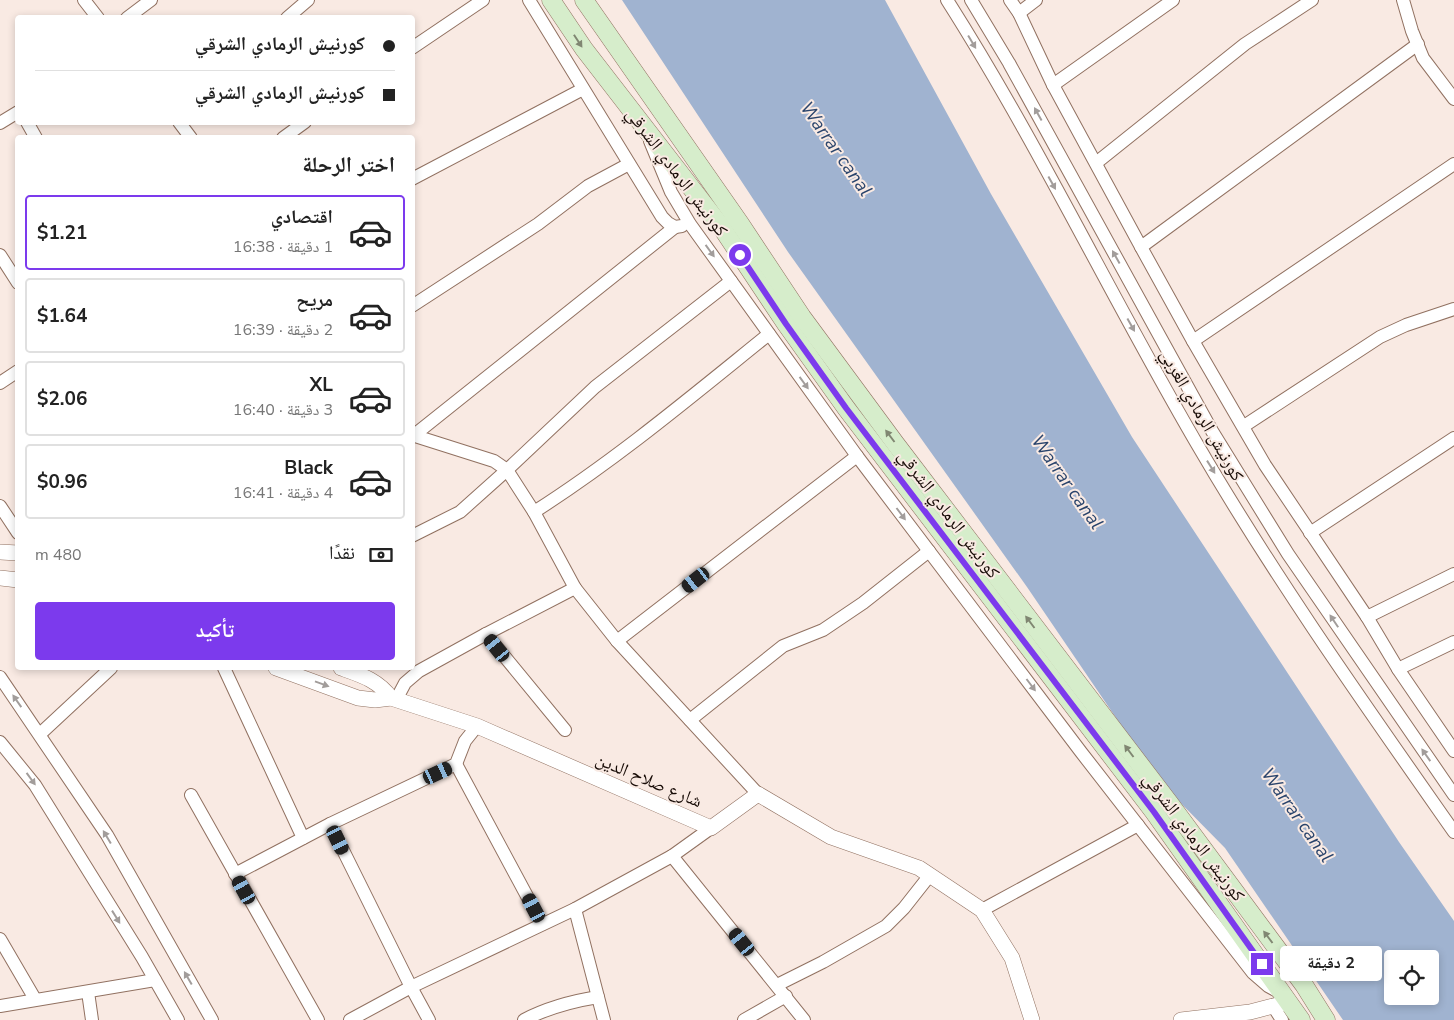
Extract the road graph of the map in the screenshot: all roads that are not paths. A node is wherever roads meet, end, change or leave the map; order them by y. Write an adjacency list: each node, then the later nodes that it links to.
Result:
1 (84, 0): 16 (street)
2 (151, 0): 17 (street)
3 (308, 0): 18 (street)
4 (483, 0): 20 (street)
5 (529, 0): 22 (street)
6 (551, 0): 27 (main road, كورنيش الرمادي الشرقي, one-way to 27)
7 (584, 0): 121 (main road, كورنيش الرمادي الشرقي, one-way to 7)
8 (947, 0): 30 (street, كورنيش الرمادي الغربي, one-way to 30)
9 (971, 0): 29 (street, كورنيش الرمادي الغربي, one-way to 9)
10 (1010, 0): 15 (street)
11 (1036, 0): 15 (street)
12 (1173, 0): 21 (street)
13 (1312, 0): 31 (street)
14 (1402, 0): 19 (street)
15 (1020, 13): 21 (street)
16 (96, 15)
17 (130, 15)
18 (290, 15)
19 (1418, 44): 23 (street); 37 (street)
20 (415, 46)
21 (1053, 84): 31 (street)
22 (583, 89): 32 (street); 34 (street)
23 (1454, 99)
24 (15, 114): 25 (street)
25 (0, 123)
26 (301, 125): 28 (street)
27 (646, 131): 35 (street); 105 (main road, كورنيش الرمادي الشرقي)
28 (287, 135)
29 (1058, 152): 30 (street); 85 (street, كورنيش الرمادي الغربي, one-way to 29)
30 (1041, 162): 89 (street, كورنيش الرمادي الغربي, one-way to 89)
31 (1096, 163): 37 (street)
32 (629, 164): 36 (street); 41 (street)
33 (1454, 164): 44 (street)
34 (415, 177)
35 (690, 224): 36 (street); 40 (street, one-way to 40)
36 (675, 228): 48 (street)
37 (1141, 247): 44 (street)
38 (0, 255): 39 (street)
39 (15, 278)
40 (732, 281): 43 (street); 52 (street)
41 (415, 304)
42 (1454, 309): 47 (street)
43 (769, 334): 51 (street, one-way to 51); 54 (street)
44 (1193, 341): 47 (street)
45 (15, 373): 46 (street)
46 (0, 383)
47 (1244, 426): 56 (street)
48 (415, 433)
49 (415, 436): 52 (street)
50 (1454, 438): 56 (street)
51 (857, 456): 58 (street, one-way to 58); 67 (street)
52 (507, 470): 54 (street); 57 (street)
53 (0, 506): 55 (street)
54 (534, 512): 64 (street)
55 (15, 528)
56 (1310, 533): 65 (street)
57 (415, 534)
58 (929, 550): 76 (street); 87 (street, one-way to 87)
59 (0, 552): 60 (street)
60 (15, 552)
61 (1454, 574): 65 (street)
62 (0, 578): 63 (street)
63 (15, 580)
64 (575, 588): 66 (street); 67 (street)
65 (1367, 617): 69 (street)
66 (486, 634): 75 (street); 78 (street)
67 (617, 641): 76 (street)
68 (1454, 642): 69 (street)
69 (1398, 669): 81 (street)
70 (109, 670): 79 (street)
71 (225, 670): 90 (street)
72 (281, 670): 75 (street, شارع صلاح الدين, one-way to 75)
73 (346, 670): 75 (street, شارع صلاح الدين)
74 (0, 677): 79 (street, one-way to 74)
75 (393, 699): 77 (street, شارع صلاح الدين)
76 (690, 720): 83 (street)
77 (477, 726): 82 (street); 88 (street, شارع صلاح الدين)
78 (565, 730)
79 (40, 734): 109 (street, one-way to 79)
80 (0, 742): 98 (street, one-way to 98)
81 (1454, 751)
82 (456, 764): 86 (street); 96 (street)
83 (758, 794): 88 (street, شارع صلاح الدين); 93 (street)
84 (191, 795): 92 (street)
85 (1454, 795)
86 (330, 824): 90 (street); 100 (street)
87 (1138, 825): 95 (street); 105 (street)
88 (711, 828): 91 (street)
89 (1454, 832)
90 (303, 838): 92 (street)
91 (672, 856): 94 (street); 99 (street)
92 (235, 874): 110 (street)
93 (930, 875): 95 (street); 99 (street)
94 (575, 909): 96 (street); 103 (street)
95 (982, 910): 117 (street)
96 (542, 924): 100 (street)
97 (0, 939): 104 (street)
98 (154, 980): 101 (street); 108 (street)
99 (777, 985): 102 (street)
100 (411, 987): 111 (street); 112 (street)
101 (88, 992): 104 (street); 107 (street)
102 (786, 996): 115 (street); 116 (street)
103 (598, 997): 113 (street); 114 (street)
104 (36, 999): 106 (street)
105 (1282, 1001): 118 (street); 119 (street); 120 (main road, كورنيش الرمادي الشرقي)
106 (0, 1006)
107 (92, 1020)
108 (178, 1020)
109 (212, 1020)
110 (318, 1020)
111 (350, 1020)
112 (429, 1020)
113 (524, 1020)
114 (604, 1020)
115 (744, 1020)
116 (804, 1020)
117 (1032, 1020)
118 (1182, 1020)
119 (1282, 1020)
120 (1301, 1020)
121 (1326, 1020)

